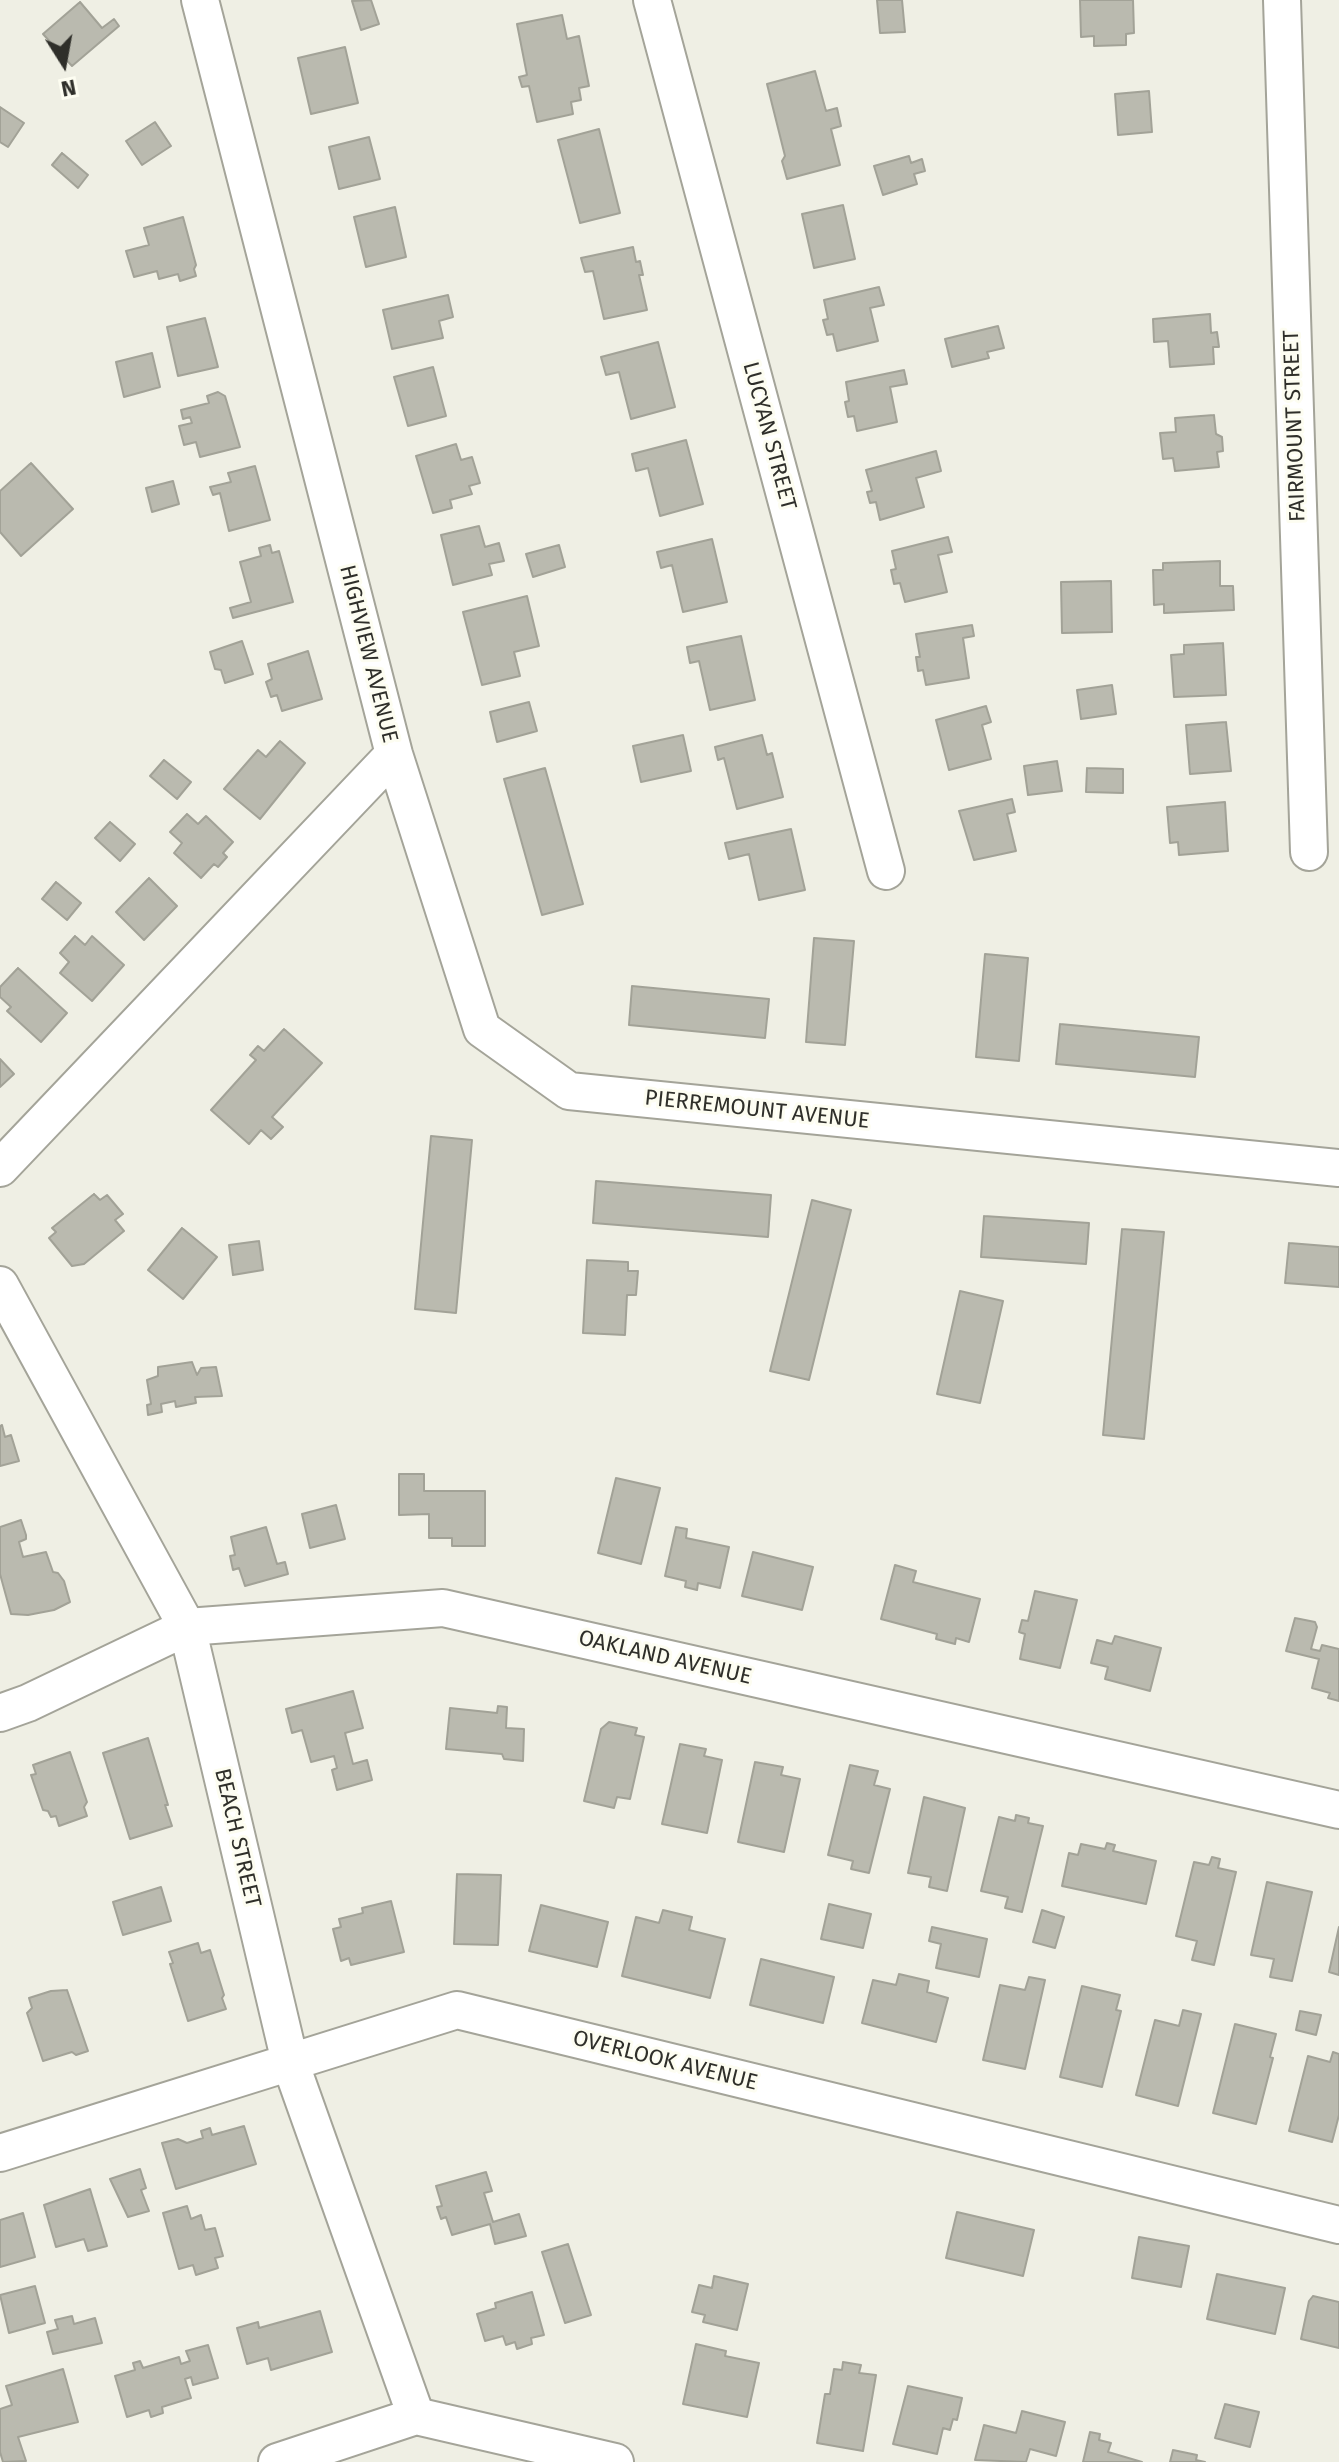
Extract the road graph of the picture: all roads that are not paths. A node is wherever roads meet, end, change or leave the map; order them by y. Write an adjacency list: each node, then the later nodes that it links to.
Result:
1 (200, 0): 4 (street, HIGHVIEW AVENUE)
2 (652, 0): 6 (street, LUCYAN STREET)
3 (1282, 0): 5 (street, FAIRMOUNT STREET)
4 (394, 754): 7 (street, HIGHVIEW AVENUE); 8 (street, PIERREMOUNT AVENUE)
5 (1309, 852)
6 (886, 871)
7 (0, 1168)
8 (1339, 1168)
9 (2, 1292): 10 (street, BEACH STREET)
10 (187, 1627): 11 (street, OAKLAND AVENUE); 12 (street, OAKLAND AVENUE); 13 (street, BEACH STREET)
11 (0, 1713)
12 (1339, 1810)
13 (290, 2062): 14 (street, OVERLOOK AVENUE); 15 (street, OVERLOOK AVENUE); 16 (street, BEACH STREET)
14 (0, 2153)
15 (1339, 2225)
16 (416, 2416): 17 (street); 18 (street)
17 (277, 2462)
18 (615, 2462)

